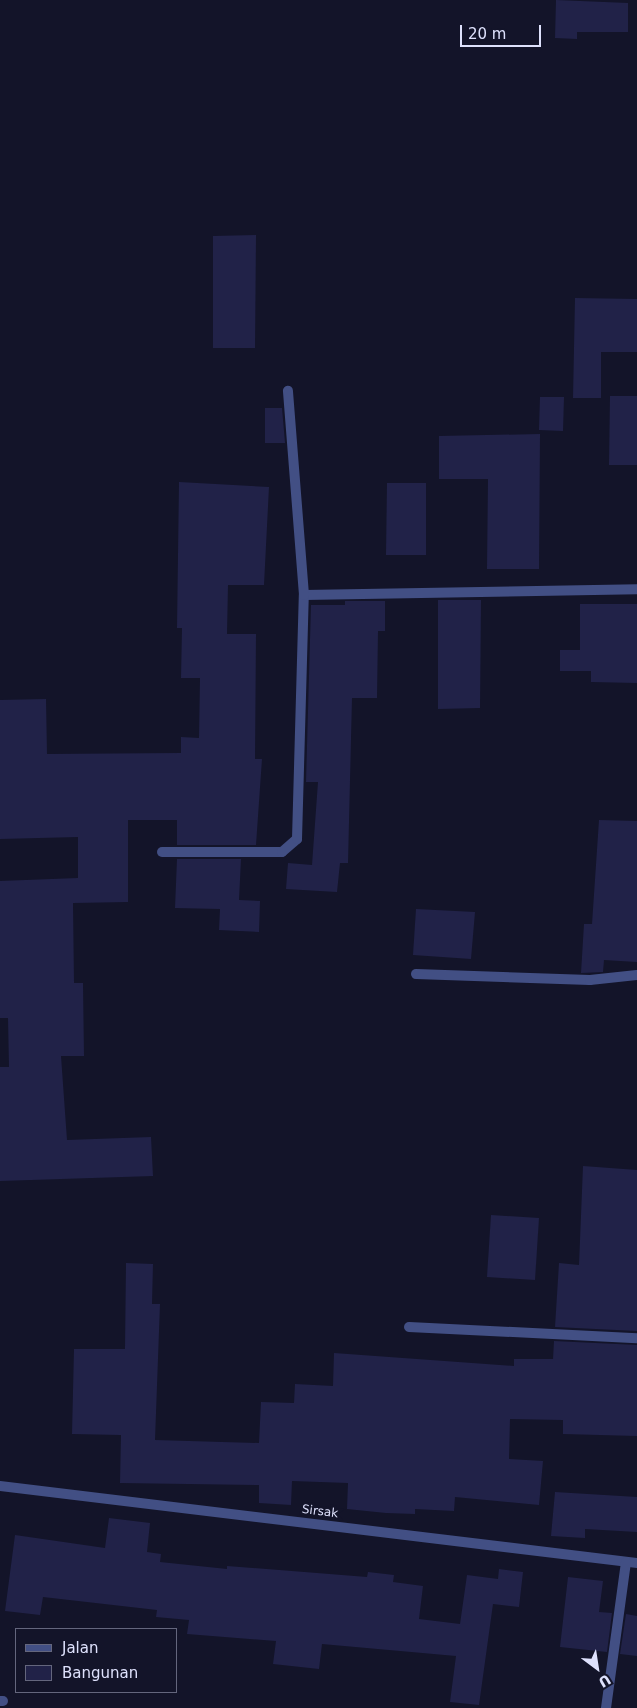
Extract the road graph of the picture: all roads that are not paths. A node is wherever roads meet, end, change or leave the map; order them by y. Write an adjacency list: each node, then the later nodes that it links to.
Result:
1 (288, 391): 3 (street)
2 (637, 589): 3 (street)
3 (304, 595): 4 (street)
4 (162, 852)
5 (416, 974): 6 (street)
6 (637, 975)
7 (409, 1327): 8 (street)
8 (637, 1338)
9 (0, 1486): 10 (street, Sirsak)
10 (626, 1562): 11 (street, Sirsak); 12 (street)
11 (637, 1563)
12 (606, 1708)

